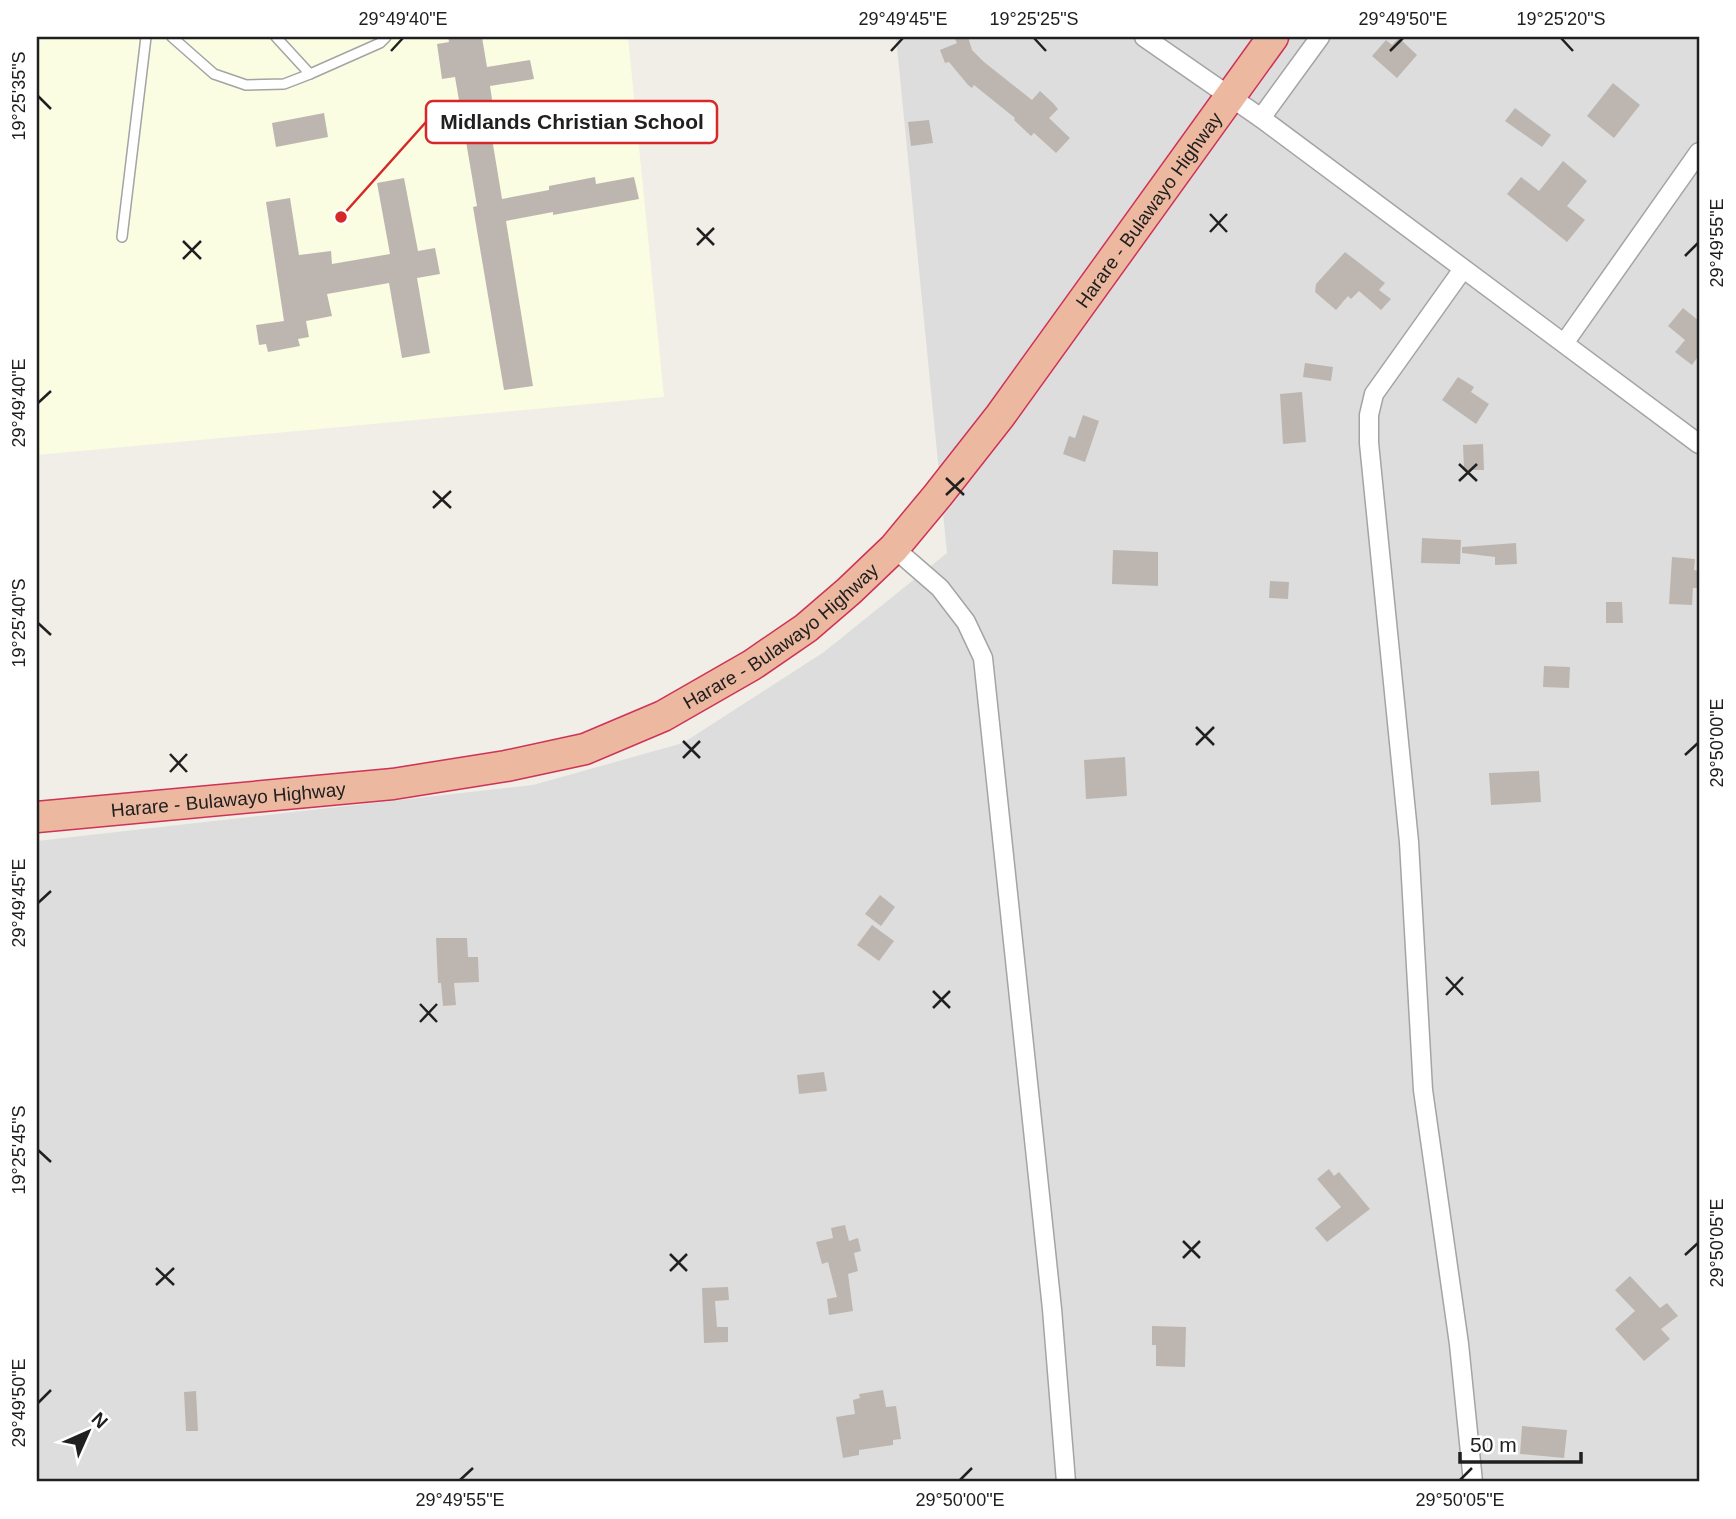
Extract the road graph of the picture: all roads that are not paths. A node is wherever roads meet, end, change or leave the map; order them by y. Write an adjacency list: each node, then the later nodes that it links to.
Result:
1 (146, 37): 12 (lane)
2 (172, 37): 8 (lane)
3 (276, 37): 8 (lane)
4 (386, 37): 8 (lane)
5 (1144, 37): 9 (street)
6 (1273, 37): 9 (highway, Harare - Bulawayo Highway)
7 (1320, 37): 10 (street)
8 (310, 74)
9 (1230, 97): 10 (street); 16 (highway, Harare - Bulawayo Highway)
10 (1261, 118): 13 (street)
11 (1699, 152): 14 (street)
12 (122, 237)
13 (1463, 269): 14 (street); 19 (street)
14 (1565, 342): 15 (street)
15 (1699, 444)
16 (894, 548): 17 (highway, Harare - Bulawayo Highway); 18 (street)
17 (37, 817)
18 (1066, 1482)
19 (1473, 1482)

